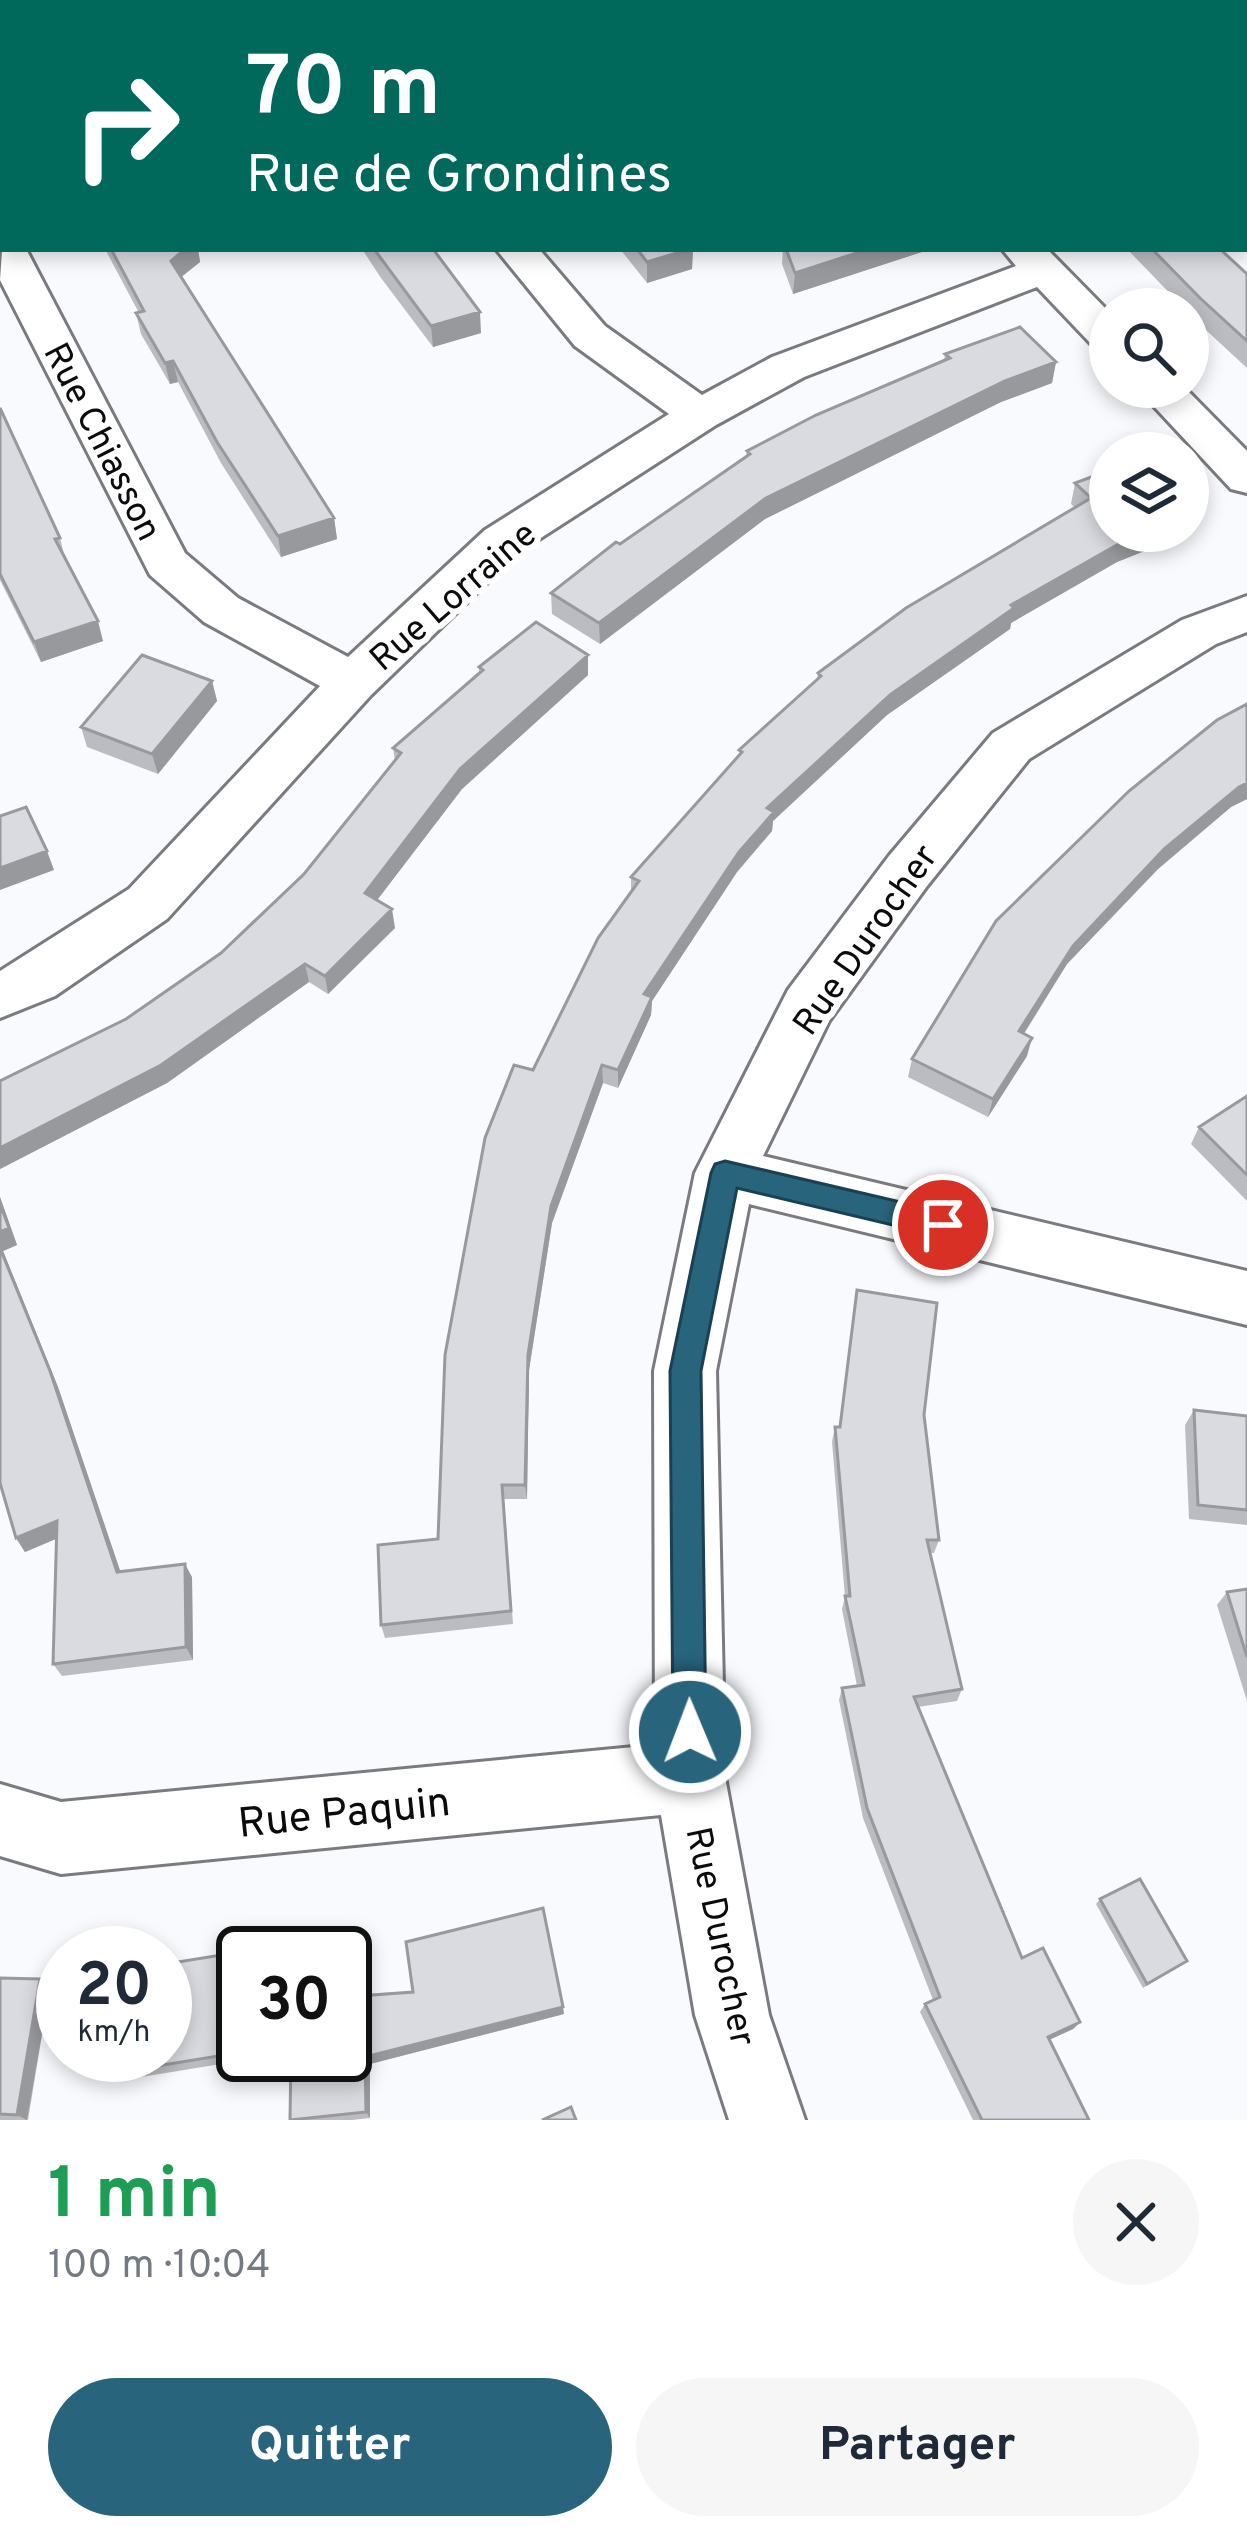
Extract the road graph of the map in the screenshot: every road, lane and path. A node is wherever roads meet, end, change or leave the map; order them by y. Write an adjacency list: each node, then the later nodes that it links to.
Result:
1 (7, 252): 9 (street, Rue Chiasson)
2 (520, 252): 6 (street)
3 (1033, 260): 4 (street); 6 (street, Rue Lorraine)
4 (1089, 317)
5 (1179, 408): 7 (street)
6 (700, 415): 9 (street, Rue Lorraine)
7 (1247, 478)
8 (1247, 613): 11 (street, Rue Durocher)
9 (353, 682): 10 (street, Rue Lorraine)
10 (0, 995)
11 (725, 1173): 12 (street); 13 (street, Rue Durocher)
12 (1247, 1298)
13 (690, 1777): 14 (street, Rue Paquin); 15 (street, Rue Durocher)
14 (0, 1820)
15 (767, 2120)

